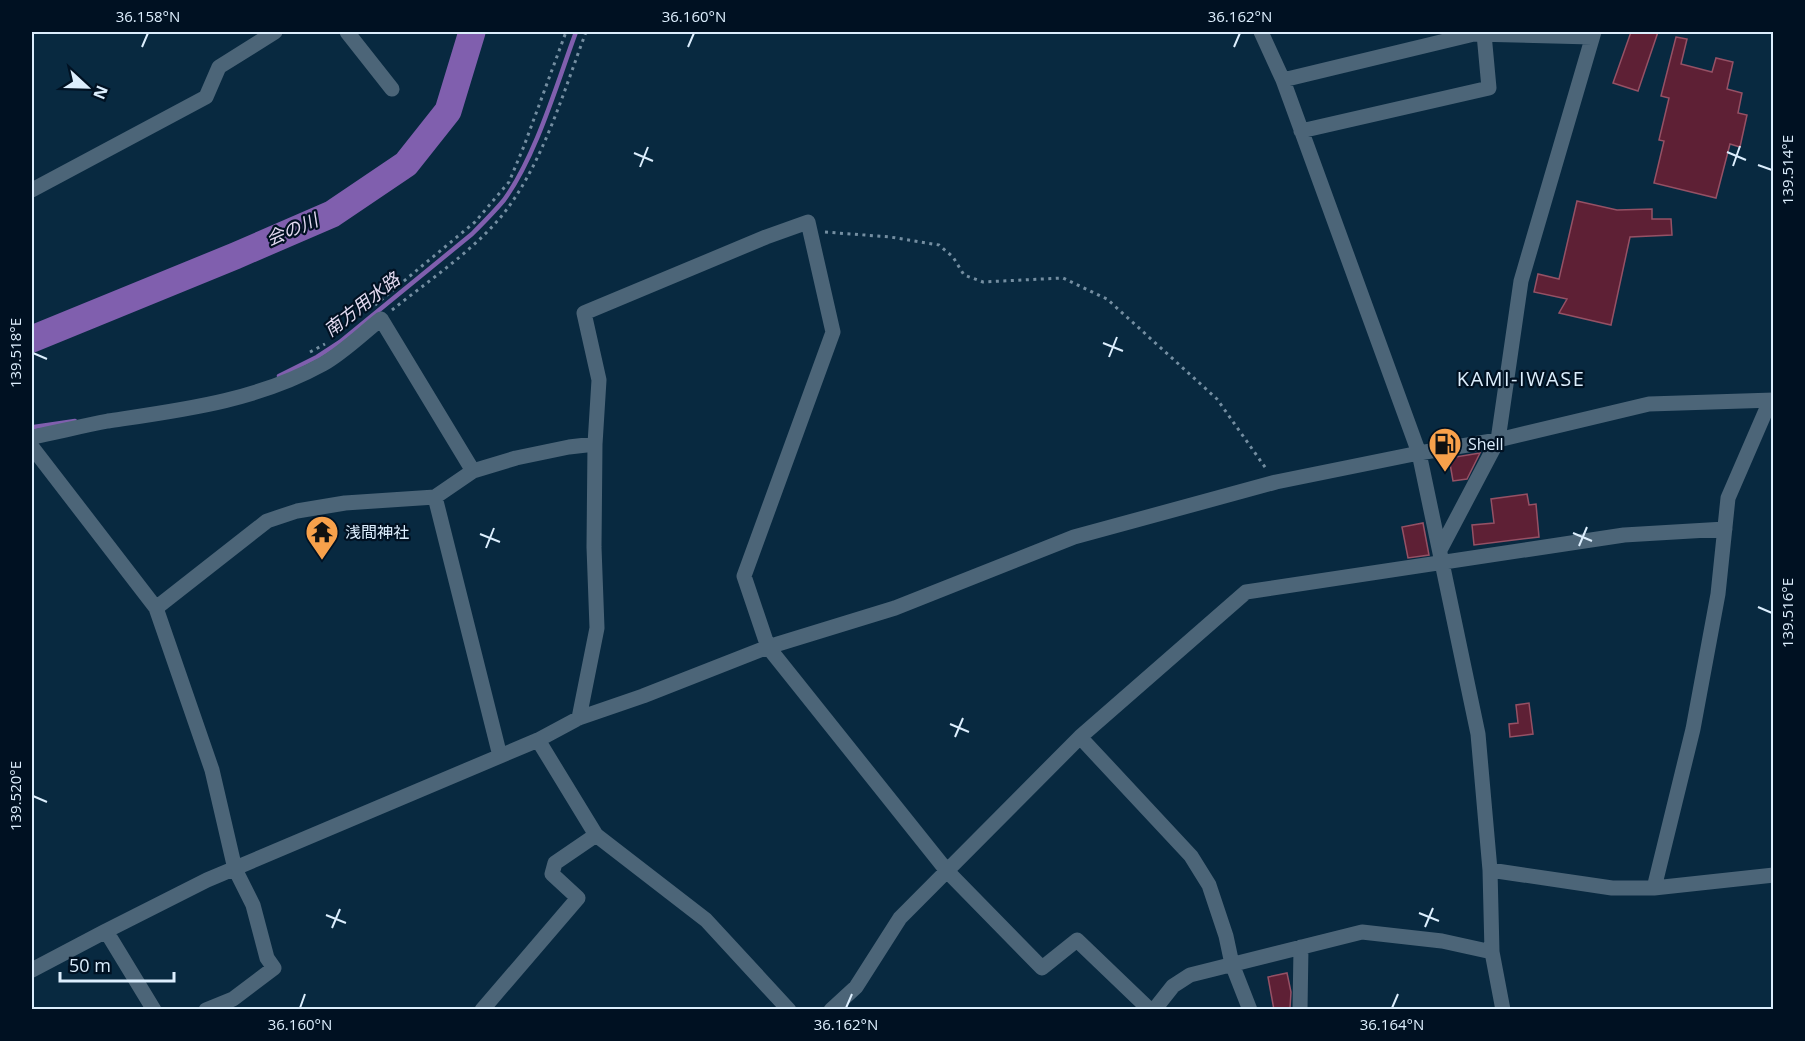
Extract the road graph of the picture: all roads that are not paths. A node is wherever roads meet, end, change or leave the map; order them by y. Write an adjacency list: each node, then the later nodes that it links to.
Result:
1 (275, 32): 10 (street)
2 (347, 32): 8 (street)
3 (1260, 32): 7 (street)
4 (1478, 33): 5 (street); 7 (street); 9 (street)
5 (1537, 34): 6 (street)
6 (1593, 34): 13 (street)
7 (1283, 80): 9 (street)
8 (392, 89)
9 (1301, 131): 16 (street)
10 (32, 190)
11 (1772, 400): 13 (street); 19 (street)
12 (32, 437): 17 (street)
13 (1498, 440): 16 (street); 20 (street)
14 (595, 444): 17 (street); 22 (street); 23 (street)
15 (32, 447): 21 (street)
16 (1419, 453): 20 (street); 22 (street)
17 (473, 471): 18 (street)
18 (435, 497): 21 (street); 26 (street)
19 (1725, 529): 20 (street); 32 (street)
20 (1442, 556): 24 (street); 29 (street)
21 (156, 608): 28 (street)
22 (768, 648): 23 (street); 30 (street)
23 (579, 718): 25 (street)
24 (1080, 737): 30 (street); 36 (street)
25 (538, 740): 26 (street); 27 (street)
26 (501, 756): 28 (street)
27 (596, 835): 40 (street); 41 (street)
28 (235, 869): 33 (street); 39 (street)
29 (1490, 870): 32 (street); 35 (street)
30 (947, 871): 42 (street); 43 (street)
31 (1773, 876): 32 (street)
32 (1654, 888)
33 (105, 931): 37 (street); 38 (street)
34 (1301, 947): 35 (street); 36 (street); 45 (street)
35 (1492, 952): 46 (street)
36 (1232, 964): 43 (street); 44 (street)
37 (32, 970)
38 (154, 1010)
39 (206, 1010)
40 (482, 1010)
41 (789, 1010)
42 (831, 1010)
43 (1152, 1010)
44 (1250, 1010)
45 (1300, 1010)
46 (1503, 1010)

